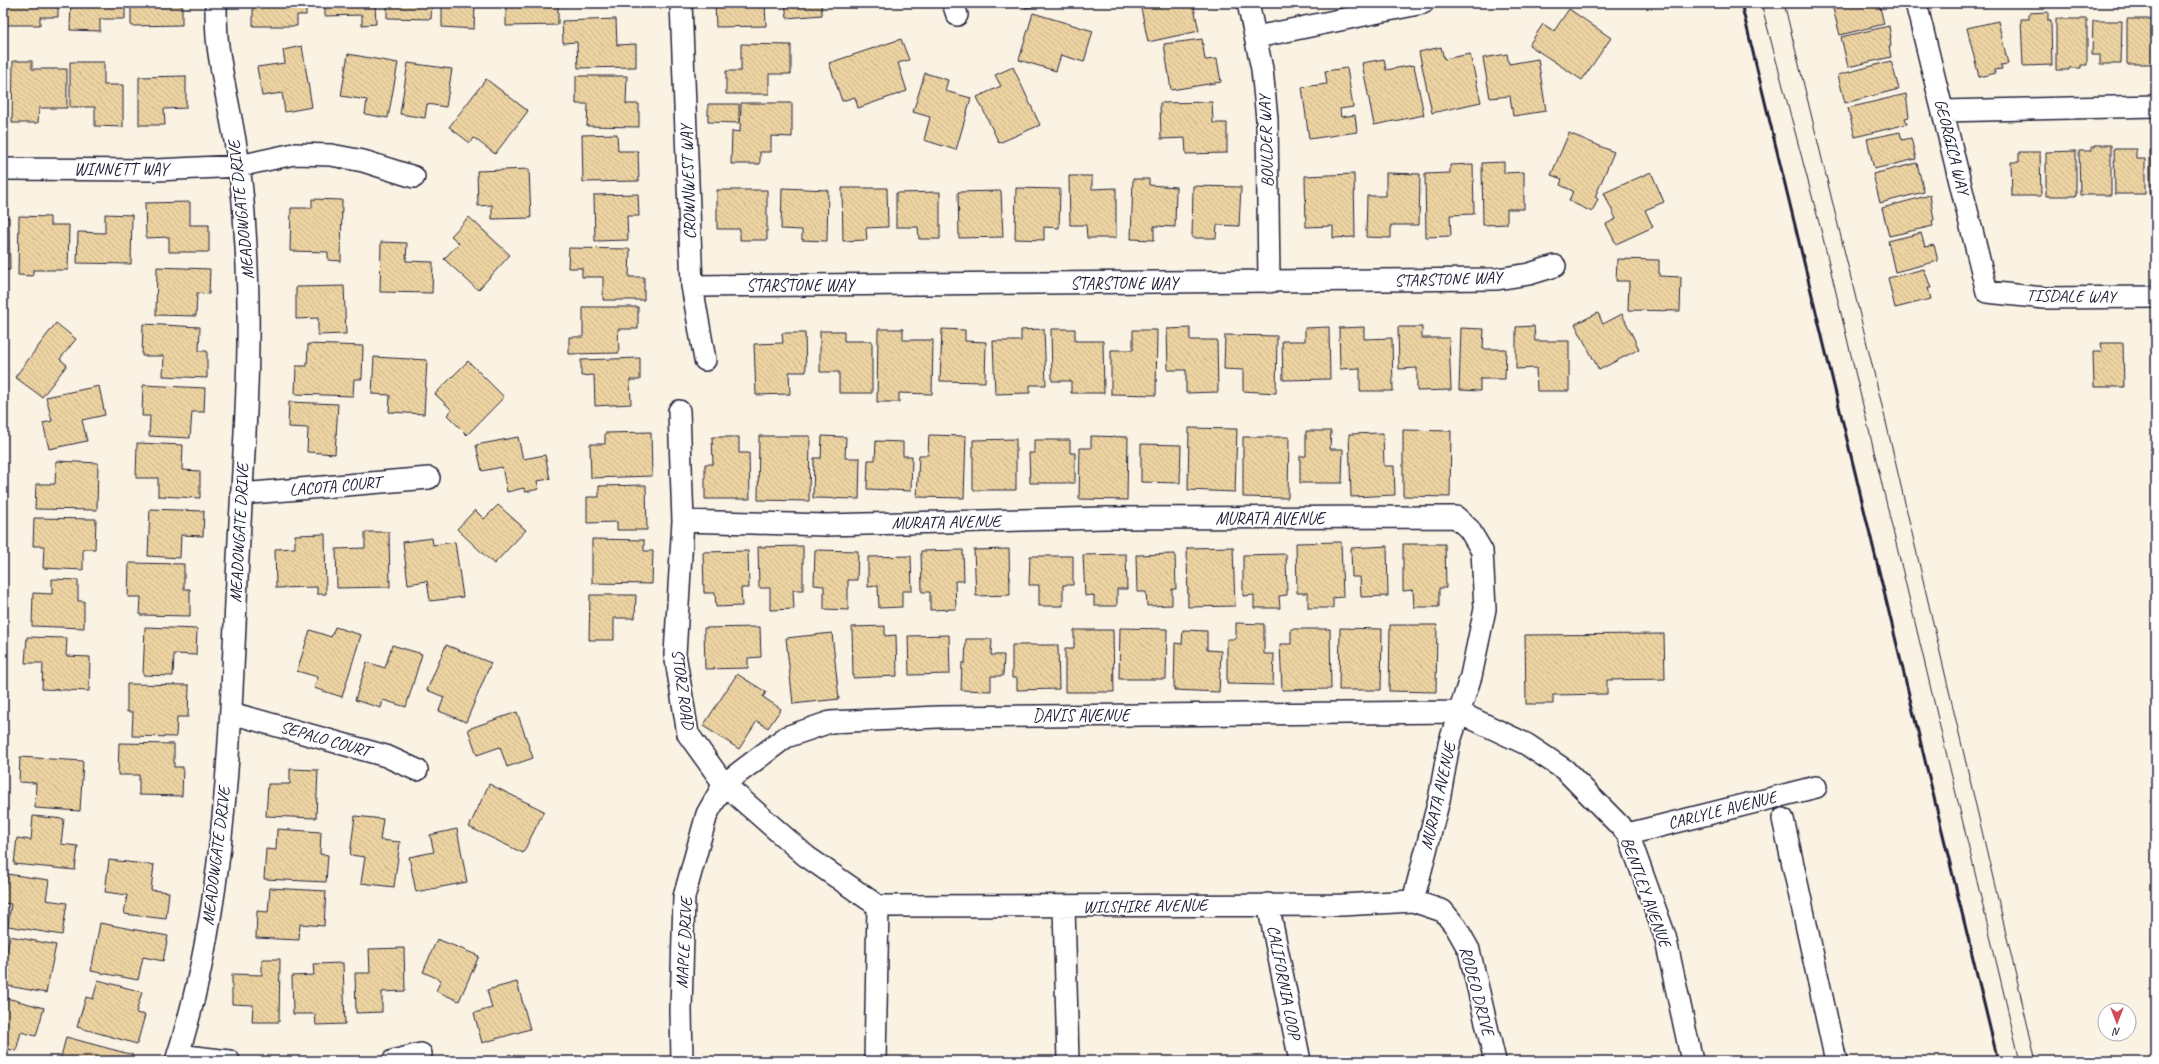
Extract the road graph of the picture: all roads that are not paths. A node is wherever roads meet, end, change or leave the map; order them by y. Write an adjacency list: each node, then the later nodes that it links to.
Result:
1 (216, 3): 9 (street, MEADOWGATE DRIVE)
2 (681, 3): 14 (street, CROWNWEST WAY)
3 (1248, 3): 6 (street, BOULDER WAY)
4 (1423, 3): 6 (street)
5 (1916, 3): 8 (street, GEORGICA WAY)
6 (1256, 37): 13 (street, BOULDER WAY)
7 (2156, 106): 8 (street)
8 (1943, 111): 15 (street, GEORGICA WAY)
9 (239, 166): 10 (street, WINNETT WAY); 11 (street, WINNETT WAY); 20 (street, MEADOWGATE DRIVE)
10 (3, 169)
11 (414, 177)
12 (1555, 266): 13 (street, STARSTONE WAY)
13 (1269, 282): 14 (street, STARSTONE WAY)
14 (692, 286): 17 (street, CROWNWEST WAY)
15 (1987, 292): 16 (street, TISDALE WAY)
16 (2156, 297)
17 (705, 360)
18 (679, 411): 21 (street, STORZ ROAD)
19 (429, 478): 20 (street, LACOTA COURT)
20 (241, 494): 23 (street, MEADOWGATE DRIVE)
21 (683, 521): 22 (street, MURATA AVENUE); 25 (street, STORZ ROAD)
22 (1458, 712): 25 (street, DAVIS AVENUE); 28 (street, BENTLEY AVENUE); 29 (street, MURATA AVENUE)
23 (231, 713): 24 (street, SEPALO COURT); 34 (street, MEADOWGATE DRIVE)
24 (417, 770)
25 (724, 784): 31 (street, STORZ ROAD); 37 (street, MAPLE DRIVE)
26 (1816, 787): 28 (street, CARLYLE AVENUE)
27 (1783, 819): 43 (street)
28 (1628, 834): 42 (street, BENTLEY AVENUE)
29 (1413, 900): 30 (street, WILSHIRE AVENUE); 41 (street, RODEO DRIVE)
30 (1268, 904): 32 (street, WILSHIRE AVENUE); 40 (street, CALIFORNIA LOOP)
31 (878, 906): 32 (street, WILSHIRE AVENUE); 38 (street)
32 (1064, 907): 39 (street)
33 (421, 1054): 36 (street)
34 (177, 1058): 35 (street)
35 (229, 1061)
36 (393, 1061)
37 (682, 1061)
38 (875, 1061)
39 (1068, 1061)
40 (1300, 1061)
41 (1495, 1061)
42 (1692, 1061)
43 (1836, 1061)

